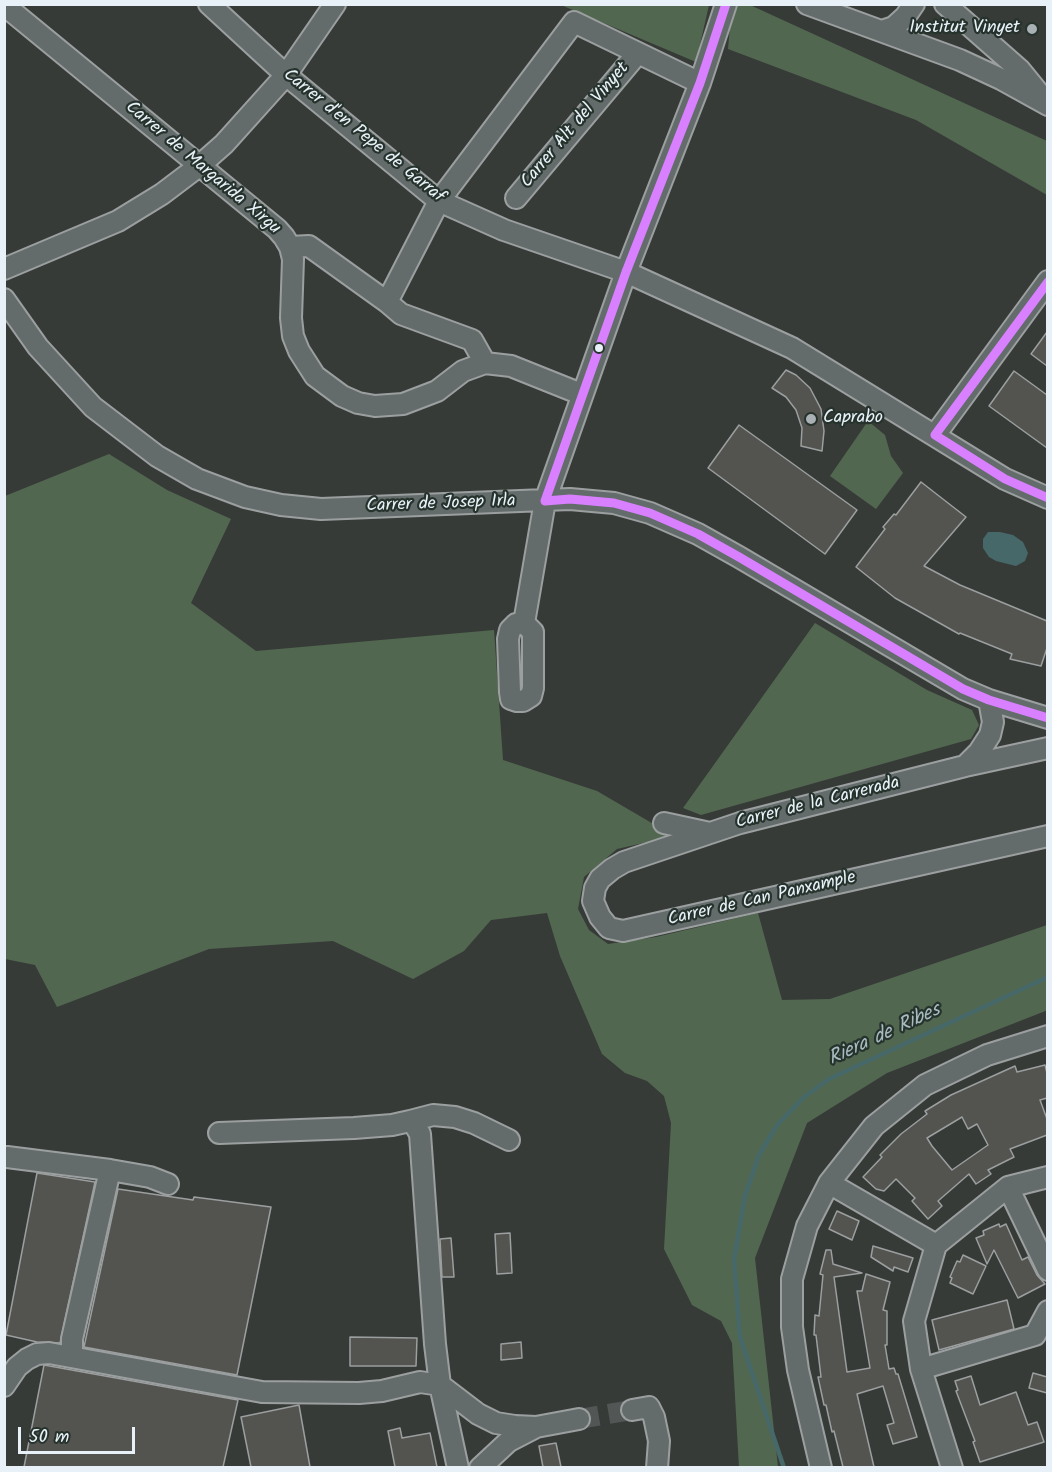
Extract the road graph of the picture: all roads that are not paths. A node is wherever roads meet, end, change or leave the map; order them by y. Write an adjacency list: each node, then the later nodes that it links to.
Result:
1 (209, 4): 10 (street, Carrer d'en Pepe de Garraf)
2 (335, 4): 10 (street)
3 (726, 4): 11 (street)
4 (807, 4): 8 (street)
5 (914, 4): 8 (street)
6 (945, 4): 12 (street)
7 (4, 5): 13 (street, Carrer de Margarida Xirgu)
8 (882, 31): 12 (street)
9 (637, 54): 11 (street); 14 (street, Carrer Alt del Vinyet); 15 (street)
10 (286, 75): 13 (street); 15 (street, Carrer d'en Pepe de Garraf)
11 (700, 82): 18 (street)
12 (1047, 104)
13 (199, 166): 16 (street, Carrer de Margarida Xirgu); 17 (street)
14 (516, 198)
15 (439, 201): 18 (street, Carrer d'en Pepe de Garraf); 21 (street)
16 (290, 247): 21 (street); 22 (street, Carrer de Margarida Xirgu)
17 (4, 269)
18 (626, 272): 23 (street); 24 (street, Carrer d'en Pepe de Garraf)
19 (1047, 280): 24 (street)
20 (4, 299): 26 (street, Carrer de Josep Irla)
21 (387, 302): 22 (street)
22 (485, 363): 23 (street)
23 (581, 394): 26 (street)
24 (935, 435): 25 (street, Carrer d'en Pepe de Garraf)
25 (1047, 498)
26 (545, 501): 27 (street); 28 (street, Carrer de Josep Irla)
27 (524, 623)
28 (989, 700): 29 (street, Carrer de Josep Irla); 31 (street)
29 (1047, 718)
30 (1047, 748): 31 (street, Carrer de la Carrerada)
31 (965, 766): 33 (street, Carrer de la Carrerada)
32 (664, 823): 33 (street)
33 (710, 833): 35 (street, Carrer de la Carrerada)
34 (1047, 837): 35 (street, Carrer de Can Panxample)
35 (672, 846)
36 (1047, 1036): 43 (street)
37 (410, 1121): 38 (street); 39 (street); 52 (street)
38 (219, 1133)
39 (509, 1140)
40 (7, 1157): 41 (street)
41 (110, 1170): 44 (street); 50 (street)
42 (1047, 1177): 45 (street)
43 (829, 1183): 46 (street); 60 (street)
44 (168, 1184)
45 (1008, 1187): 46 (street); 47 (street)
46 (936, 1245): 51 (street)
47 (1047, 1270)
48 (1047, 1311): 49 (street)
49 (1041, 1337): 51 (street)
50 (72, 1355): 52 (street); 53 (street)
51 (921, 1369): 61 (street)
52 (440, 1385): 56 (street); 57 (street)
53 (4, 1386)
54 (632, 1410): 59 (street)
55 (579, 1419): 56 (street)
56 (536, 1427): 58 (street)
57 (458, 1467)
58 (480, 1467)
59 (657, 1467)
60 (821, 1467)
61 (952, 1467)

